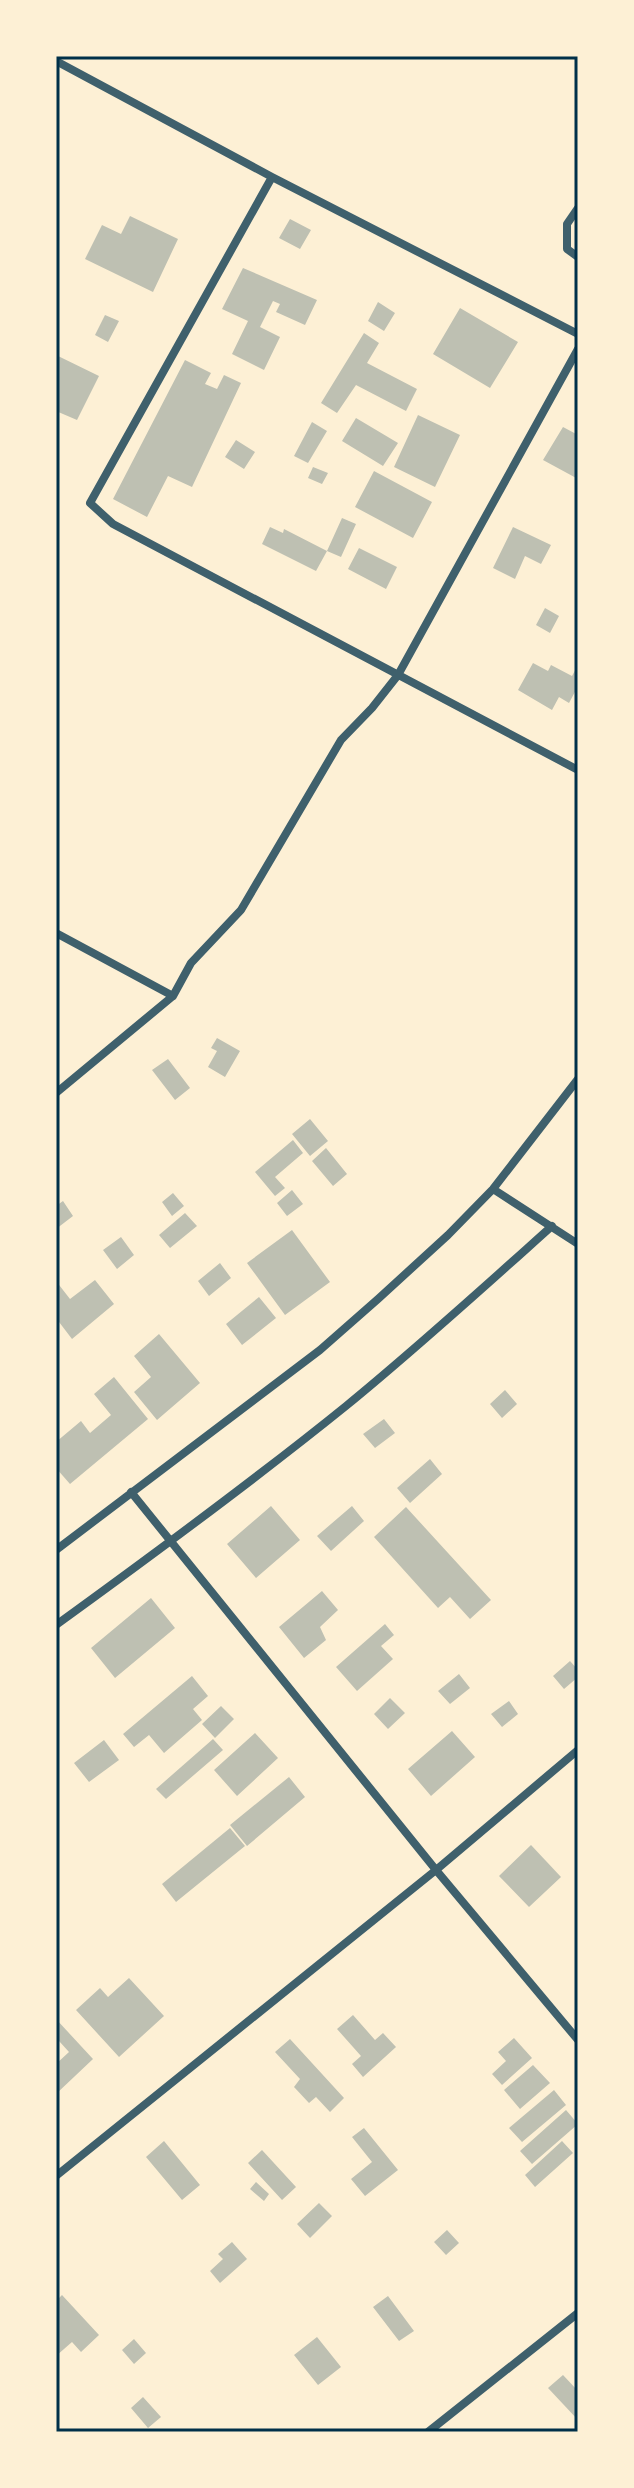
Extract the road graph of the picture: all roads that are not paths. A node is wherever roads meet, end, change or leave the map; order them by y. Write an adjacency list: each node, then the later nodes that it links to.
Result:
1 (56, 61): 2 (street)
2 (272, 177): 5 (street); 7 (street)
3 (578, 208): 4 (street)
4 (578, 257)
5 (578, 334)
6 (578, 349): 7 (street)
7 (398, 675): 8 (street); 10 (street)
8 (578, 770)
9 (56, 933): 10 (street)
10 (173, 996): 12 (street)
11 (578, 1079): 13 (street)
12 (56, 1093)
13 (493, 1189): 14 (street); 16 (street)
14 (552, 1226): 15 (street); 17 (street)
15 (578, 1244)
16 (131, 1492): 17 (street); 18 (street)
17 (171, 1542): 19 (street); 21 (street)
18 (56, 1550)
19 (56, 1625)
20 (578, 1750): 21 (street)
21 (436, 1870): 22 (street); 23 (street)
22 (578, 2040)
23 (57, 2174)
24 (578, 2313): 25 (street)
25 (428, 2432)

